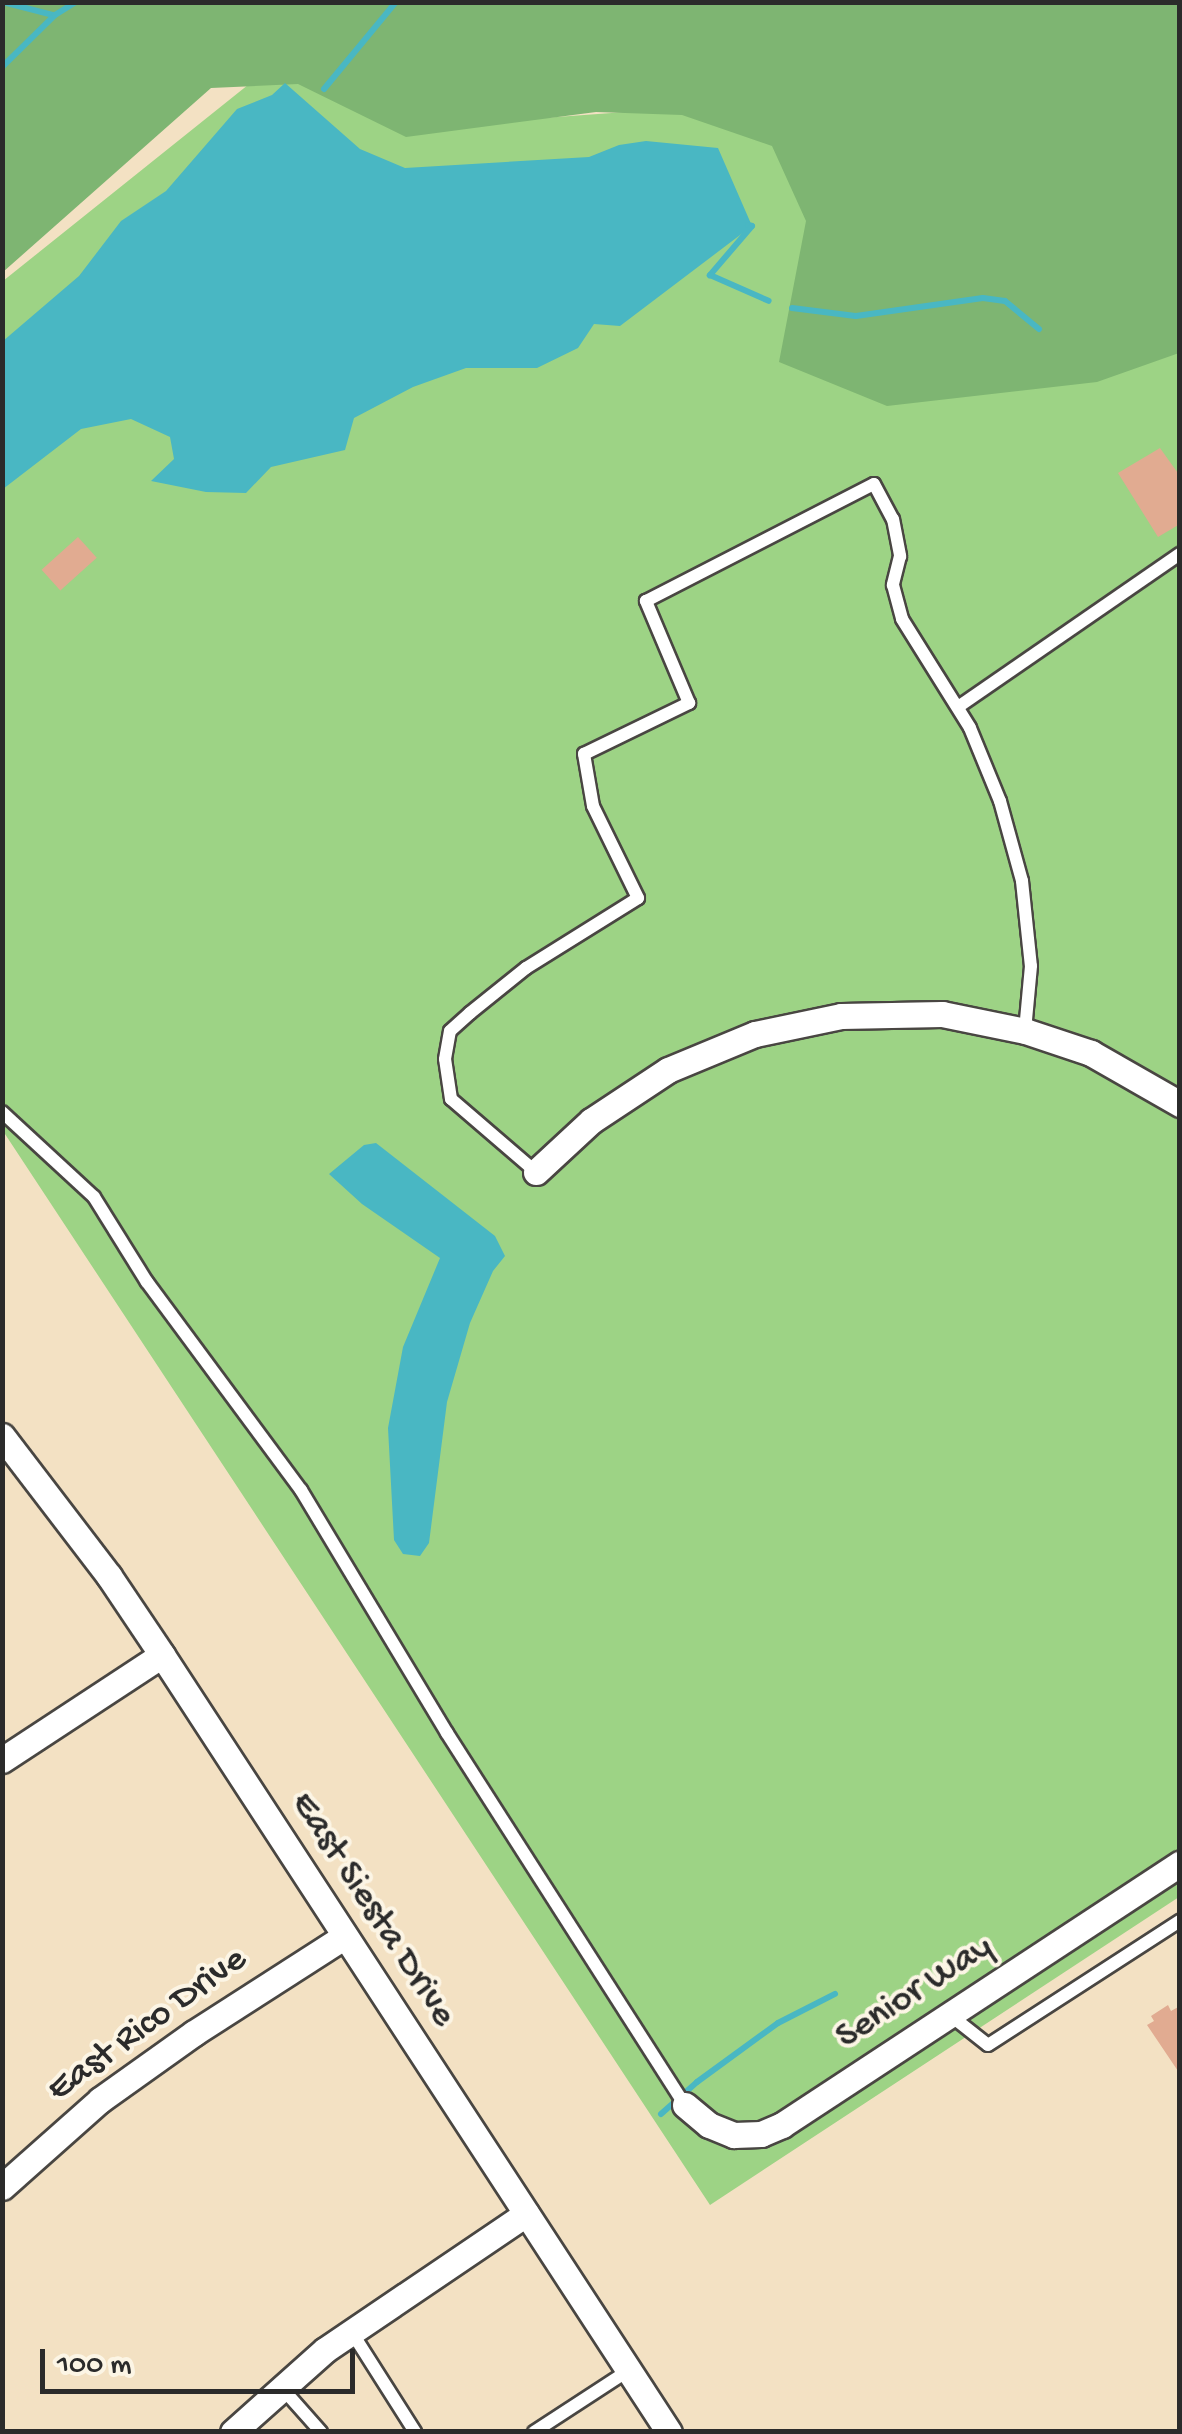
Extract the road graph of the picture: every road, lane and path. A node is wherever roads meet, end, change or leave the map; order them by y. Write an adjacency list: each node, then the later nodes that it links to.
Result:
1 (1180, 554): 2 (lane)
2 (958, 707): 3 (lane); 6 (lane)
3 (1025, 1030): 4 (street); 6 (street)
4 (1180, 1104)
5 (2, 1112): 14 (lane)
6 (536, 1172)
7 (2, 1436): 8 (street, East Siesta Drive)
8 (162, 1655): 9 (street); 12 (street, East Siesta Drive)
9 (2, 1760)
10 (1180, 1864): 13 (street, Senior Way)
11 (1180, 1921): 13 (lane)
12 (345, 1936): 15 (street, East Rico Drive); 16 (street, East Siesta Drive)
13 (950, 2014): 14 (street, Senior Way)
14 (679, 2098)
15 (2, 2187)
16 (526, 2214): 17 (street); 18 (street, East Siesta Drive)
17 (350, 2331): 19 (street); 23 (lane)
18 (629, 2370): 20 (street, East Siesta Drive); 24 (lane)
19 (281, 2386): 21 (street); 22 (lane)
20 (667, 2431)
21 (232, 2432)
22 (321, 2432)
23 (416, 2432)
24 (534, 2432)

